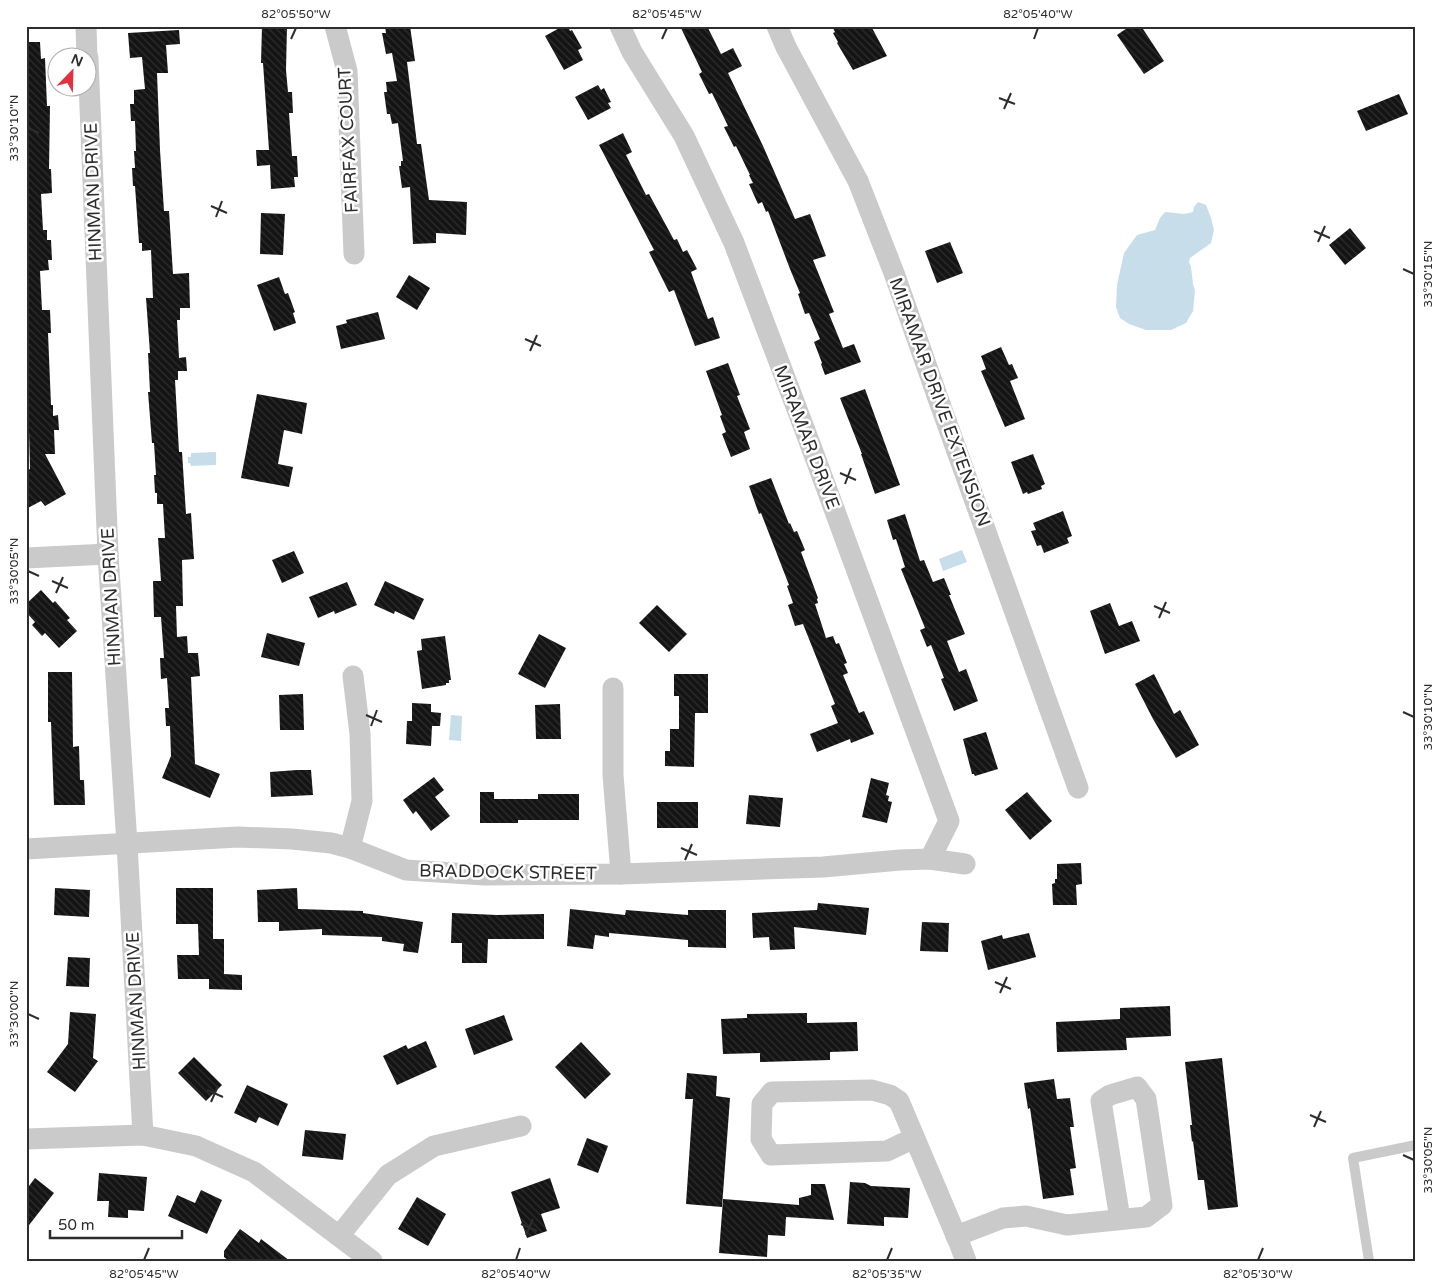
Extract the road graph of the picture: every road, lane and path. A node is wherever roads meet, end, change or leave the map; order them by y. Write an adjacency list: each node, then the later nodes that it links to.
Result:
1 (86, 26): 5 (street, HINMAN DRIVE)
2 (336, 26): 7 (street, FAIRFAX COURT)
3 (620, 26): 16 (street, MIRAMAR DRIVE)
4 (777, 26): 12 (street, MIRAMAR DRIVE EXTENSION)
5 (87, 48)
6 (90, 98): 8 (street, HINMAN DRIVE)
7 (354, 254)
8 (108, 554): 9 (street); 13 (street, HINMAN DRIVE)
9 (26, 558)
10 (353, 676): 14 (street)
11 (613, 688): 18 (street)
12 (1078, 788)
13 (127, 844): 14 (street, BRADDOCK STREET); 15 (street, BRADDOCK STREET); 20 (street, HINMAN DRIVE)
14 (350, 848): 18 (street, BRADDOCK STREET)
15 (26, 849)
16 (930, 859): 17 (street, BRADDOCK STREET); 18 (street, BRADDOCK STREET)
17 (965, 864)
18 (621, 874)
19 (521, 1126): 25 (street)
20 (143, 1135): 22 (street); 25 (street)
21 (914, 1138): 21 (street); 26 (street)
22 (26, 1139)
23 (1416, 1145): 29 (lane)
24 (1120, 1220): 24 (street); 26 (street)
25 (339, 1236): 27 (street)
26 (956, 1236): 28 (street)
27 (372, 1261)
28 (966, 1261)
29 (1369, 1261)

